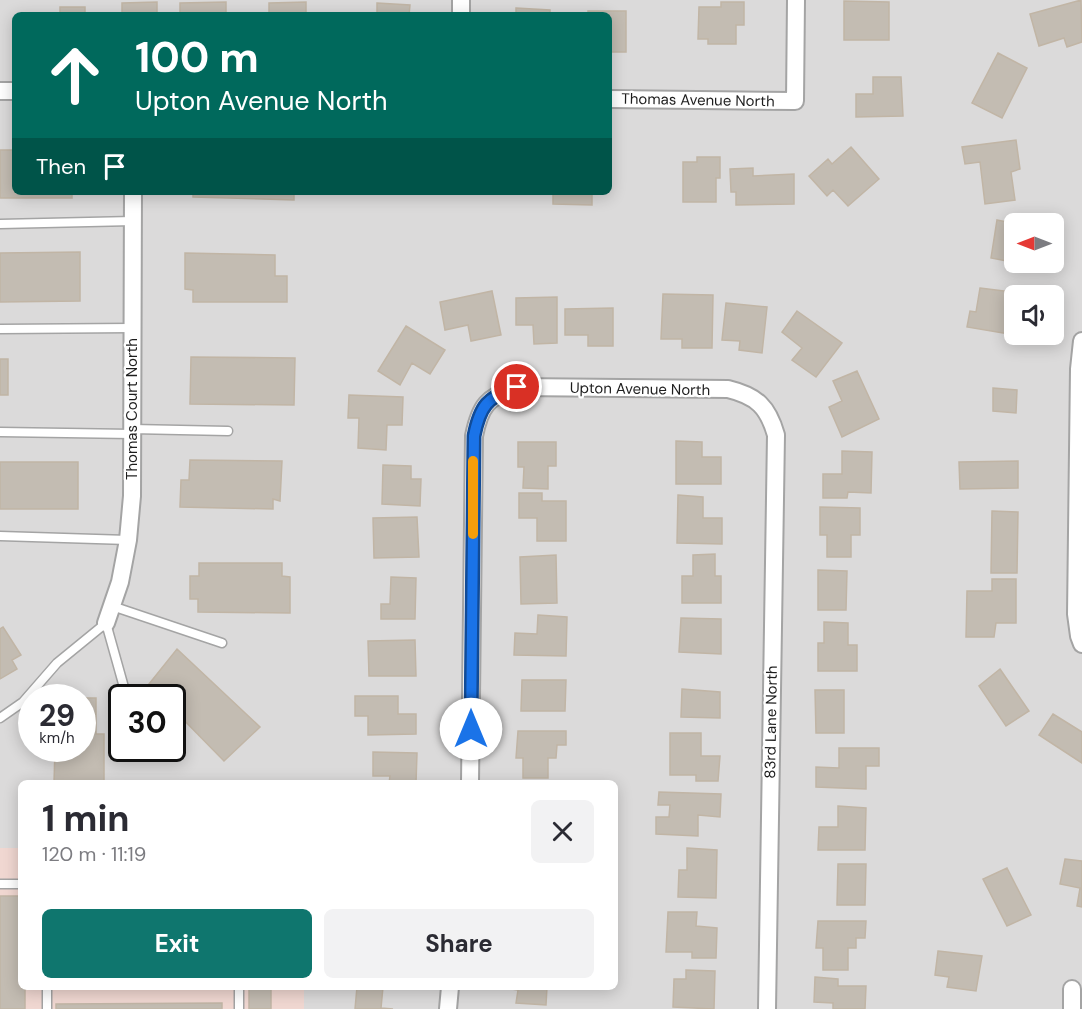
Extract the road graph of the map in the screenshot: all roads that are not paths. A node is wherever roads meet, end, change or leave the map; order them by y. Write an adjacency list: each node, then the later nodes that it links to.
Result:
1 (795, 0): 2 (street, Thomas Avenue North)
2 (612, 99)
3 (133, 195): 4 (street, Thomas Court North)
4 (133, 221): 5 (lane); 6 (street, Thomas Court North)
5 (0, 225)
6 (132, 328): 7 (lane); 11 (street, Thomas Court North)
7 (0, 329)
8 (1082, 341): 18 (street)
9 (228, 431): 11 (lane)
10 (0, 432): 11 (lane)
11 (132, 432): 14 (street, Thomas Court North)
12 (776, 435): 21 (street, Upton Avenue North); 31 (street, 83rd Lane North)
13 (0, 536): 14 (lane)
14 (128, 540): 15 (street, Thomas Court North)
15 (112, 606): 16 (street, Thomas Court North); 17 (lane)
16 (106, 623): 19 (lane); 20 (lane)
17 (222, 643)
18 (1082, 644)
19 (123, 684)
20 (0, 718)
21 (470, 780)
22 (0, 884): 23 (lane)
23 (18, 884)
24 (1072, 989): 32 (street)
25 (47, 990): 28 (lane)
26 (239, 990): 29 (lane)
27 (450, 990): 30 (street)
28 (47, 1009)
29 (239, 1009)
30 (448, 1009)
31 (767, 1009)
32 (1072, 1009)

